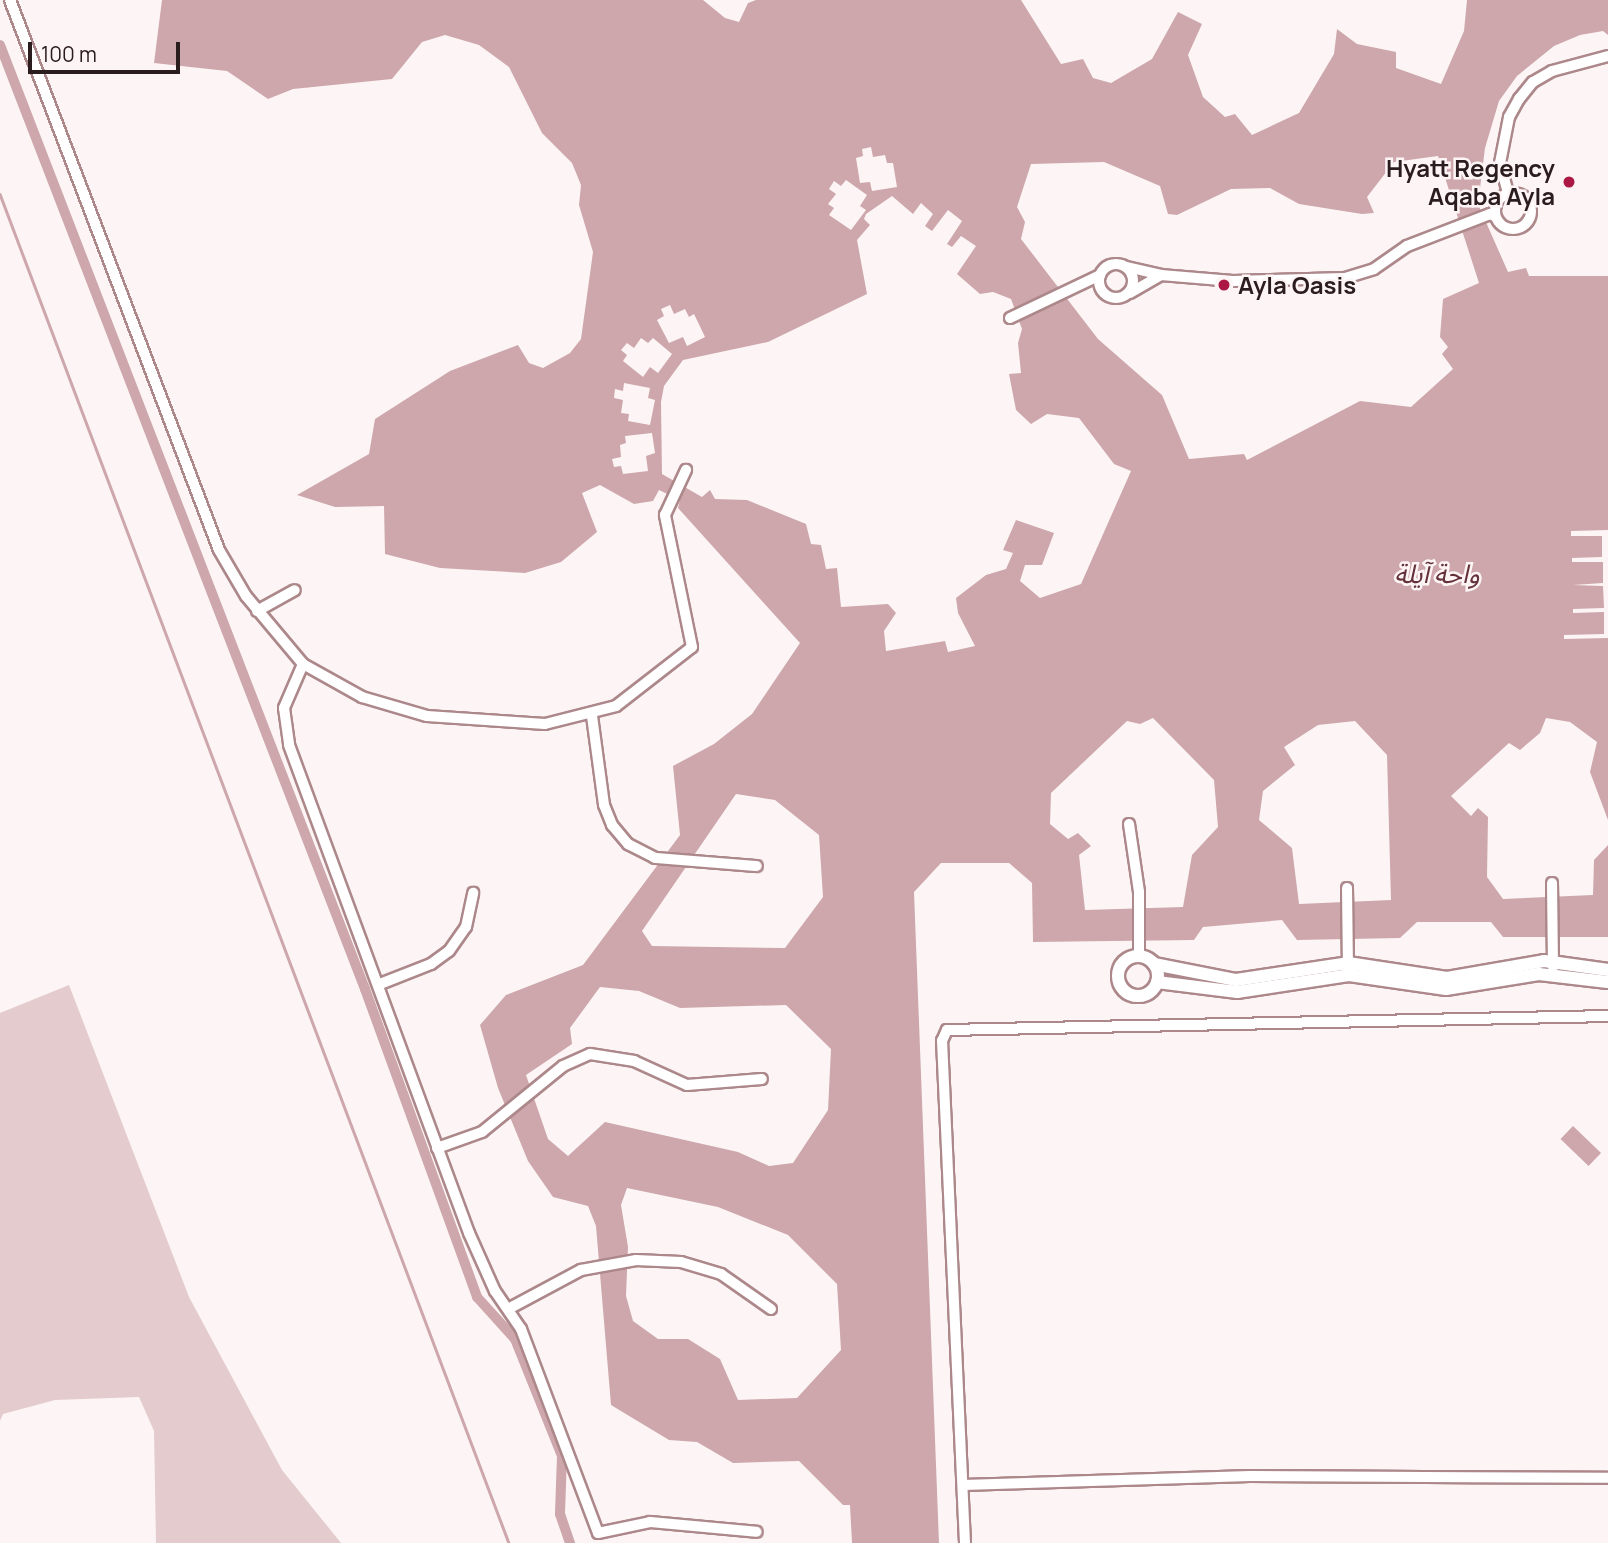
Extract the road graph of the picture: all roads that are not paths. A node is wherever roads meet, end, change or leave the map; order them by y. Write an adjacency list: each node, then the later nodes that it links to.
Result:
1 (10, 0): 14 (street)
2 (1608, 56): 3 (street)
3 (1508, 193): 4 (street); 4 (street)
4 (1493, 215): 7 (street)
5 (1127, 267): 6 (street); 7 (street); 10 (street)
6 (1100, 275): 8 (street); 9 (street)
7 (1161, 275): 10 (street)
8 (1073, 291): 9 (street); 11 (street)
9 (1102, 292): 10 (street)
10 (1129, 293)
11 (1010, 318)
12 (687, 470): 16 (street)
13 (295, 590): 14 (street)
14 (257, 611): 15 (street)
15 (303, 664): 16 (street); 29 (street)
16 (592, 716): 18 (street)
17 (1129, 824): 22 (street)
18 (757, 866)
19 (1552, 883): 25 (street)
20 (1347, 888): 24 (street)
21 (473, 893): 29 (street)
22 (1139, 950): 23 (street); 27 (street)
23 (1154, 964): 24 (street); 27 (street)
24 (1348, 964): 25 (street); 27 (street)
25 (1553, 967): 26 (street); 28 (street)
26 (1608, 970)
27 (1157, 982)
28 (1608, 982)
29 (380, 984): 32 (street)
30 (1608, 1016): 36 (street)
31 (762, 1079): 32 (street)
32 (438, 1148): 33 (street)
33 (510, 1308): 34 (street); 37 (street)
34 (771, 1309)
35 (1608, 1479): 36 (street)
36 (963, 1485): 38 (street)
37 (757, 1532)
38 (964, 1543)

